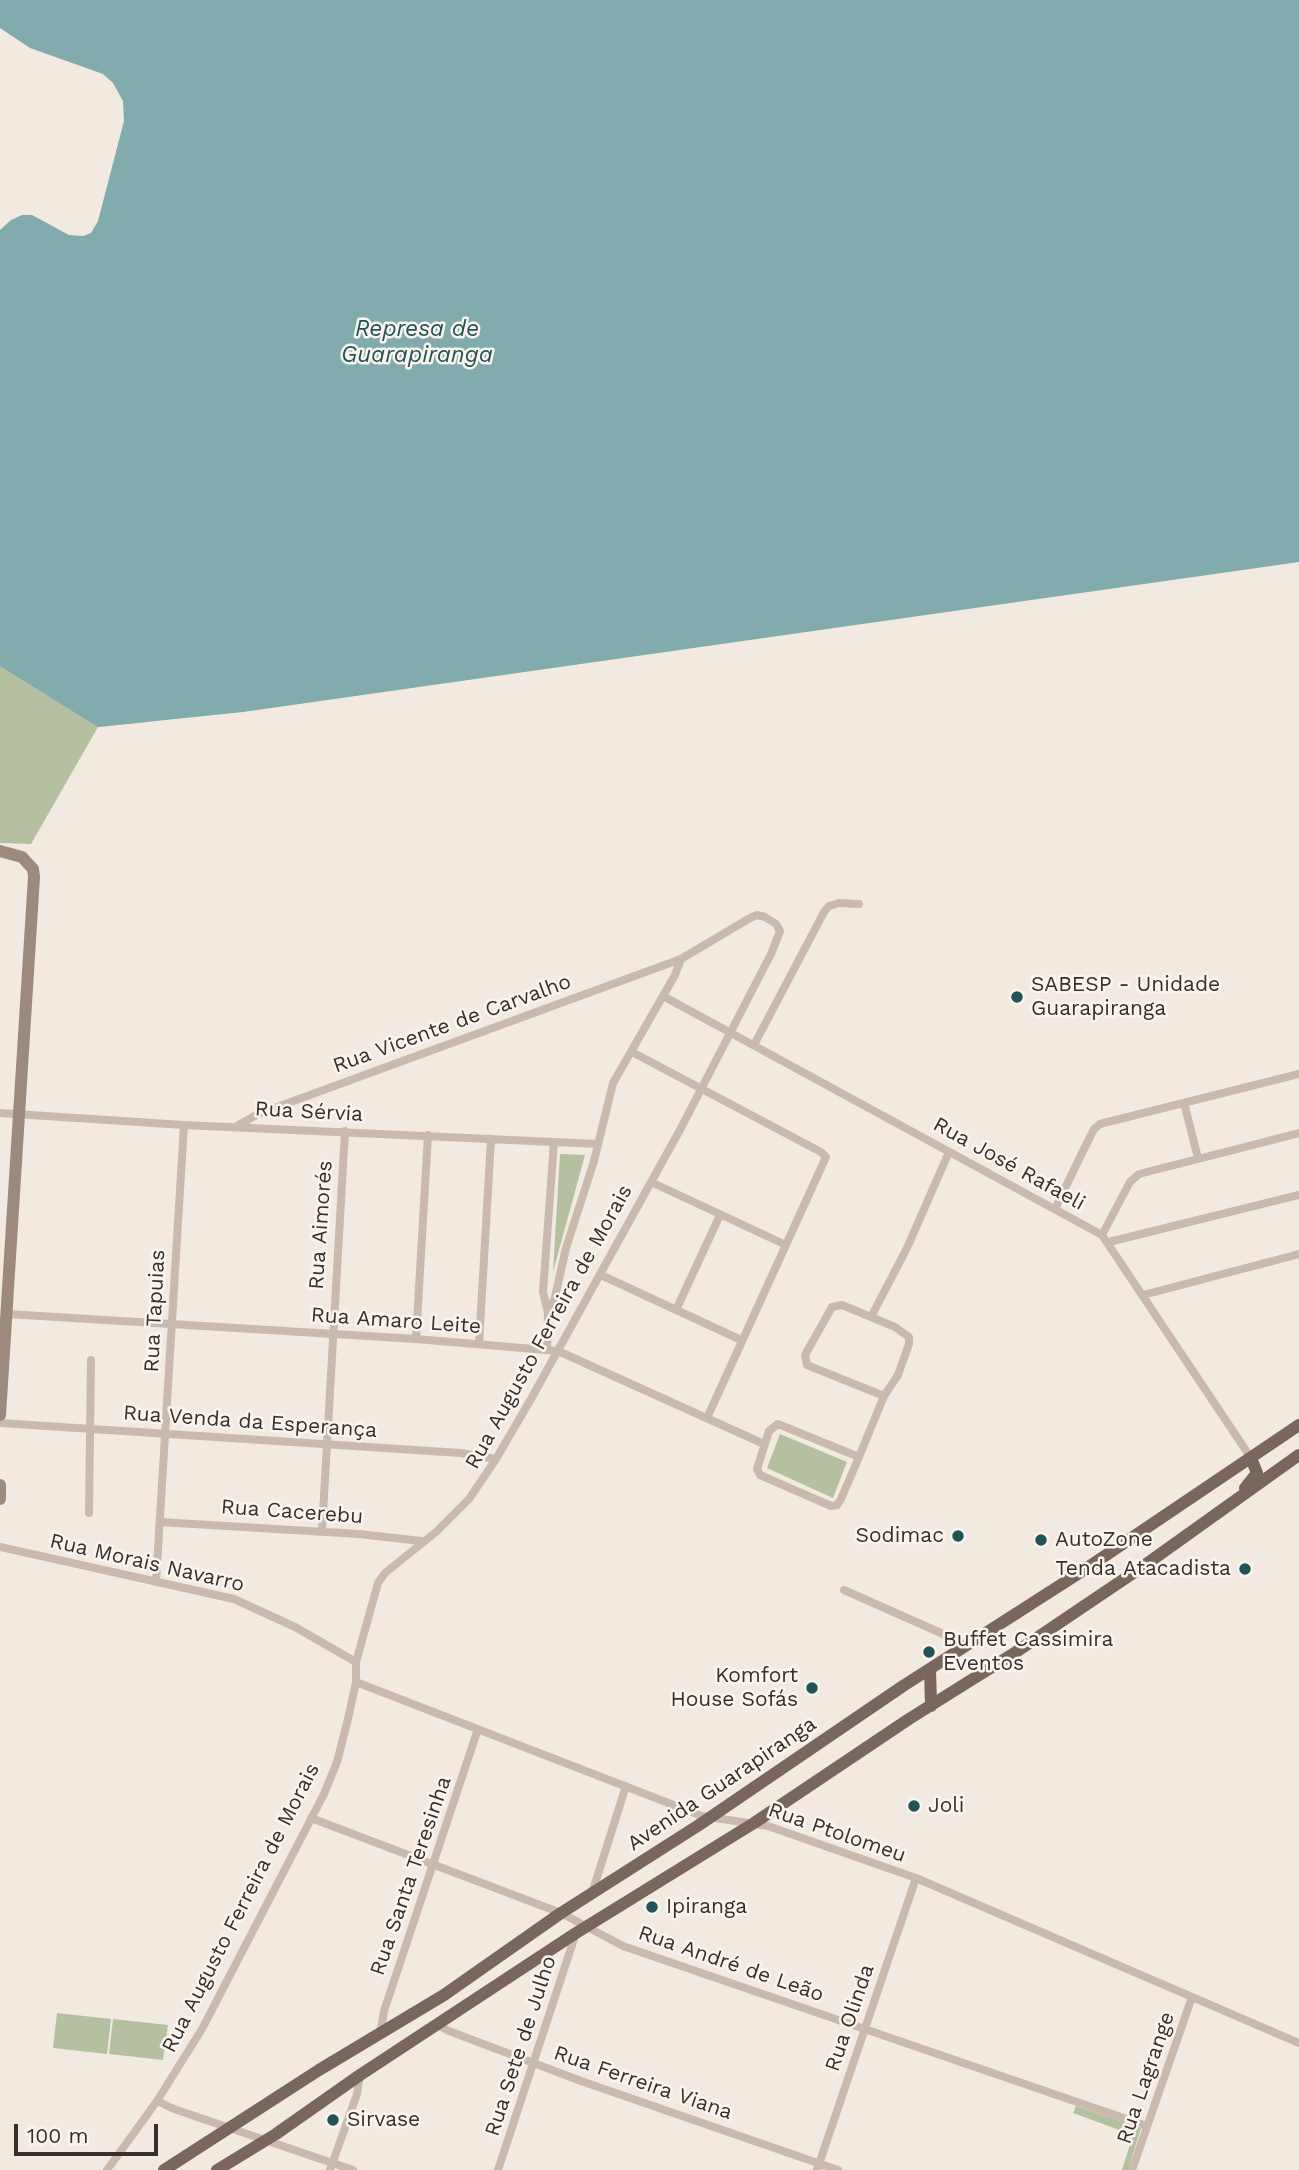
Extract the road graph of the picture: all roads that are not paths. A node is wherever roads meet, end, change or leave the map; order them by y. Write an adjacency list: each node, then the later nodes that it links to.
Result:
1 (0, 851): 13 (street)
2 (859, 904): 7 (street)
3 (778, 927): 4 (street, Rua Vicente de Carvalho); 6 (street, Rua Augusto Ferreira de Morais)
4 (681, 959): 5 (street); 15 (street, Rua Vicente de Carvalho)
5 (663, 996): 6 (street, Rua José Rafaeli); 8 (street)
6 (730, 1031): 7 (street, Rua José Rafaeli); 10 (street, Rua Augusto Ferreira de Morais)
7 (754, 1045): 22 (street, Rua José Rafaeli)
8 (632, 1052): 10 (street); 21 (street)
9 (1299, 1074): 11 (street)
10 (701, 1089): 24 (street, Rua Augusto Ferreira de Morais); 30 (street)
11 (1184, 1103): 23 (street); 26 (street)
12 (0, 1113): 13 (street, Rua Sérvia)
13 (20, 1114): 14 (street, Rua Sérvia); 36 (street)
14 (184, 1125): 15 (street, Rua Sérvia); 38 (street, Rua Tapuias)
15 (237, 1126): 16 (street, Rua Sérvia)
16 (345, 1131): 18 (street, Rua Sérvia); 39 (street, Rua Aimorés)
17 (1299, 1133): 23 (street)
18 (428, 1135): 19 (street, Rua Sérvia); 40 (street)
19 (491, 1139): 20 (street, Rua Sérvia); 42 (street)
20 (554, 1142): 21 (street, Rua Sérvia); 35 (street)
21 (597, 1144): 35 (street)
22 (949, 1152): 26 (street, Rua José Rafaeli); 37 (street)
23 (1198, 1158): 28 (street)
24 (651, 1182): 27 (street); 32 (street, Rua Augusto Ferreira de Morais)
25 (1299, 1195): 29 (street)
26 (1055, 1209): 28 (street, Rua José Rafaeli)
27 (720, 1215): 30 (street); 34 (street)
28 (1102, 1235): 29 (street, Rua José Rafaeli)
29 (1109, 1242): 33 (street, Rua José Rafaeli)
30 (786, 1245): 41 (street)
31 (1299, 1254): 33 (street)
32 (601, 1275): 34 (street); 44 (street, Rua Augusto Ferreira de Morais)
33 (1143, 1295): 58 (street, Rua José Rafaeli)
34 (676, 1310): 41 (street)
35 (548, 1313): 43 (street)
36 (7, 1314): 38 (street, Rua Amaro Leite); 45 (street)
37 (871, 1317): 47 (street); 47 (street)
38 (172, 1324): 39 (street, Rua Amaro Leite); 53 (street, Rua Tapuias)
39 (332, 1334): 40 (street, Rua Amaro Leite); 55 (street, Rua Aimorés)
40 (416, 1339): 42 (street, Rua Amaro Leite)
41 (741, 1340): 49 (street)
42 (479, 1344): 43 (street, Rua Amaro Leite)
43 (547, 1350): 44 (street, Rua Amaro Leite)
44 (558, 1351): 49 (street, Rua Amaro Leite); 59 (street, Rua Augusto Ferreira de Morais)
45 (2, 1359): 48 (street)
46 (91, 1360): 52 (street)
47 (884, 1396): 57 (street)
48 (0, 1415)
49 (707, 1418): 54 (street, Rua Amaro Leite)
50 (0, 1423): 52 (street, Rua Venda da Esperança)
51 (1299, 1425): 58 (main road, Avenida Guarapiranga)
52 (90, 1429): 53 (street, Rua Venda da Esperança); 63 (street)
53 (165, 1434): 55 (street, Rua Venda da Esperança); 64 (street, Rua Tapuias)
54 (764, 1444): 57 (street); 57 (street)
55 (326, 1445): 59 (street, Rua Venda da Esperança); 65 (street, Rua Aimorés)
56 (1299, 1455): 62 (main road)
57 (859, 1457)
58 (1251, 1458): 62 (main road); 70 (main road, Avenida Guarapiranga)
59 (496, 1459): 66 (street, Rua Augusto Ferreira de Morais)
60 (0, 1485): 61 (street)
61 (0, 1499)
62 (1235, 1502): 74 (main road)
63 (89, 1513)
64 (160, 1522): 65 (street, Rua Cacerebu); 68 (street, Rua Tapuias)
65 (322, 1531): 66 (street, Rua Cacerebu)
66 (421, 1541): 71 (street, Rua Augusto Ferreira de Morais)
67 (0, 1547): 68 (street, Rua Morais Navarro)
68 (156, 1582): 71 (street, Rua Morais Navarro)
69 (844, 1590): 70 (street)
70 (968, 1645): 72 (main road, Avenida Guarapiranga)
71 (356, 1662): 73 (street, Rua Augusto Ferreira de Morais)
72 (930, 1669): 74 (main road); 78 (main road, Avenida Guarapiranga)
73 (356, 1682): 75 (street, Rua Ptolomeu); 77 (street, Rua Augusto Ferreira de Morais)
74 (931, 1706): 79 (main road)
75 (478, 1729): 76 (street, Rua Ptolomeu); 80 (street, Rua Santa Teresinha)
76 (626, 1786): 78 (street, Rua Ptolomeu); 82 (street)
77 (311, 1818): 80 (street, Rua André de Leão); 92 (street, Rua Augusto Ferreira de Morais)
78 (709, 1818): 79 (street, Rua Ptolomeu); 82 (main road, Avenida Guarapiranga)
79 (754, 1823): 81 (street, Rua Ptolomeu); 84 (main road)
80 (433, 1864): 83 (street, Rua André de Leão); 88 (street, Rua Santa Teresinha)
81 (916, 1878): 85 (street, Rua Ptolomeu); 87 (street, Rua Olinda)
82 (592, 1893): 83 (main road, Avenida Guarapiranga)
83 (561, 1913): 84 (street, Rua André de Leão); 88 (main road, Avenida Guarapiranga)
84 (581, 1930): 86 (main road); 87 (street, Rua André de Leão); 90 (street, Rua Sete de Julho)
85 (1192, 1997): 89 (street, Rua Ptolomeu); 93 (street, Rua Lagrange)
86 (437, 2025): 90 (street, Rua Ferreira Viana); 91 (main road)
87 (864, 2029): 93 (street, Rua André de Leão); 97 (street, Rua Olinda)
88 (380, 2035): 94 (main road, Avenida Guarapiranga)
89 (1299, 2042)
90 (534, 2063): 97 (street, Rua Ferreira Viana); 102 (street, Rua Sete de Julho)
91 (360, 2075): 95 (main road); 96 (street)
92 (157, 2101): 94 (street); 98 (street, Rua Augusto Ferreira de Morais)
93 (1147, 2126): 104 (street, Rua Lagrange)
94 (230, 2127): 95 (street); 99 (main road, Avenida Guarapiranga)
95 (264, 2140): 96 (street); 100 (main road)
96 (332, 2167): 101 (street)
97 (818, 2167): 103 (street, Rua Ferreira Viana)
98 (107, 2170)
99 (164, 2170)
100 (217, 2170)
101 (353, 2170)
102 (498, 2170)
103 (838, 2170)
104 (1132, 2170)

